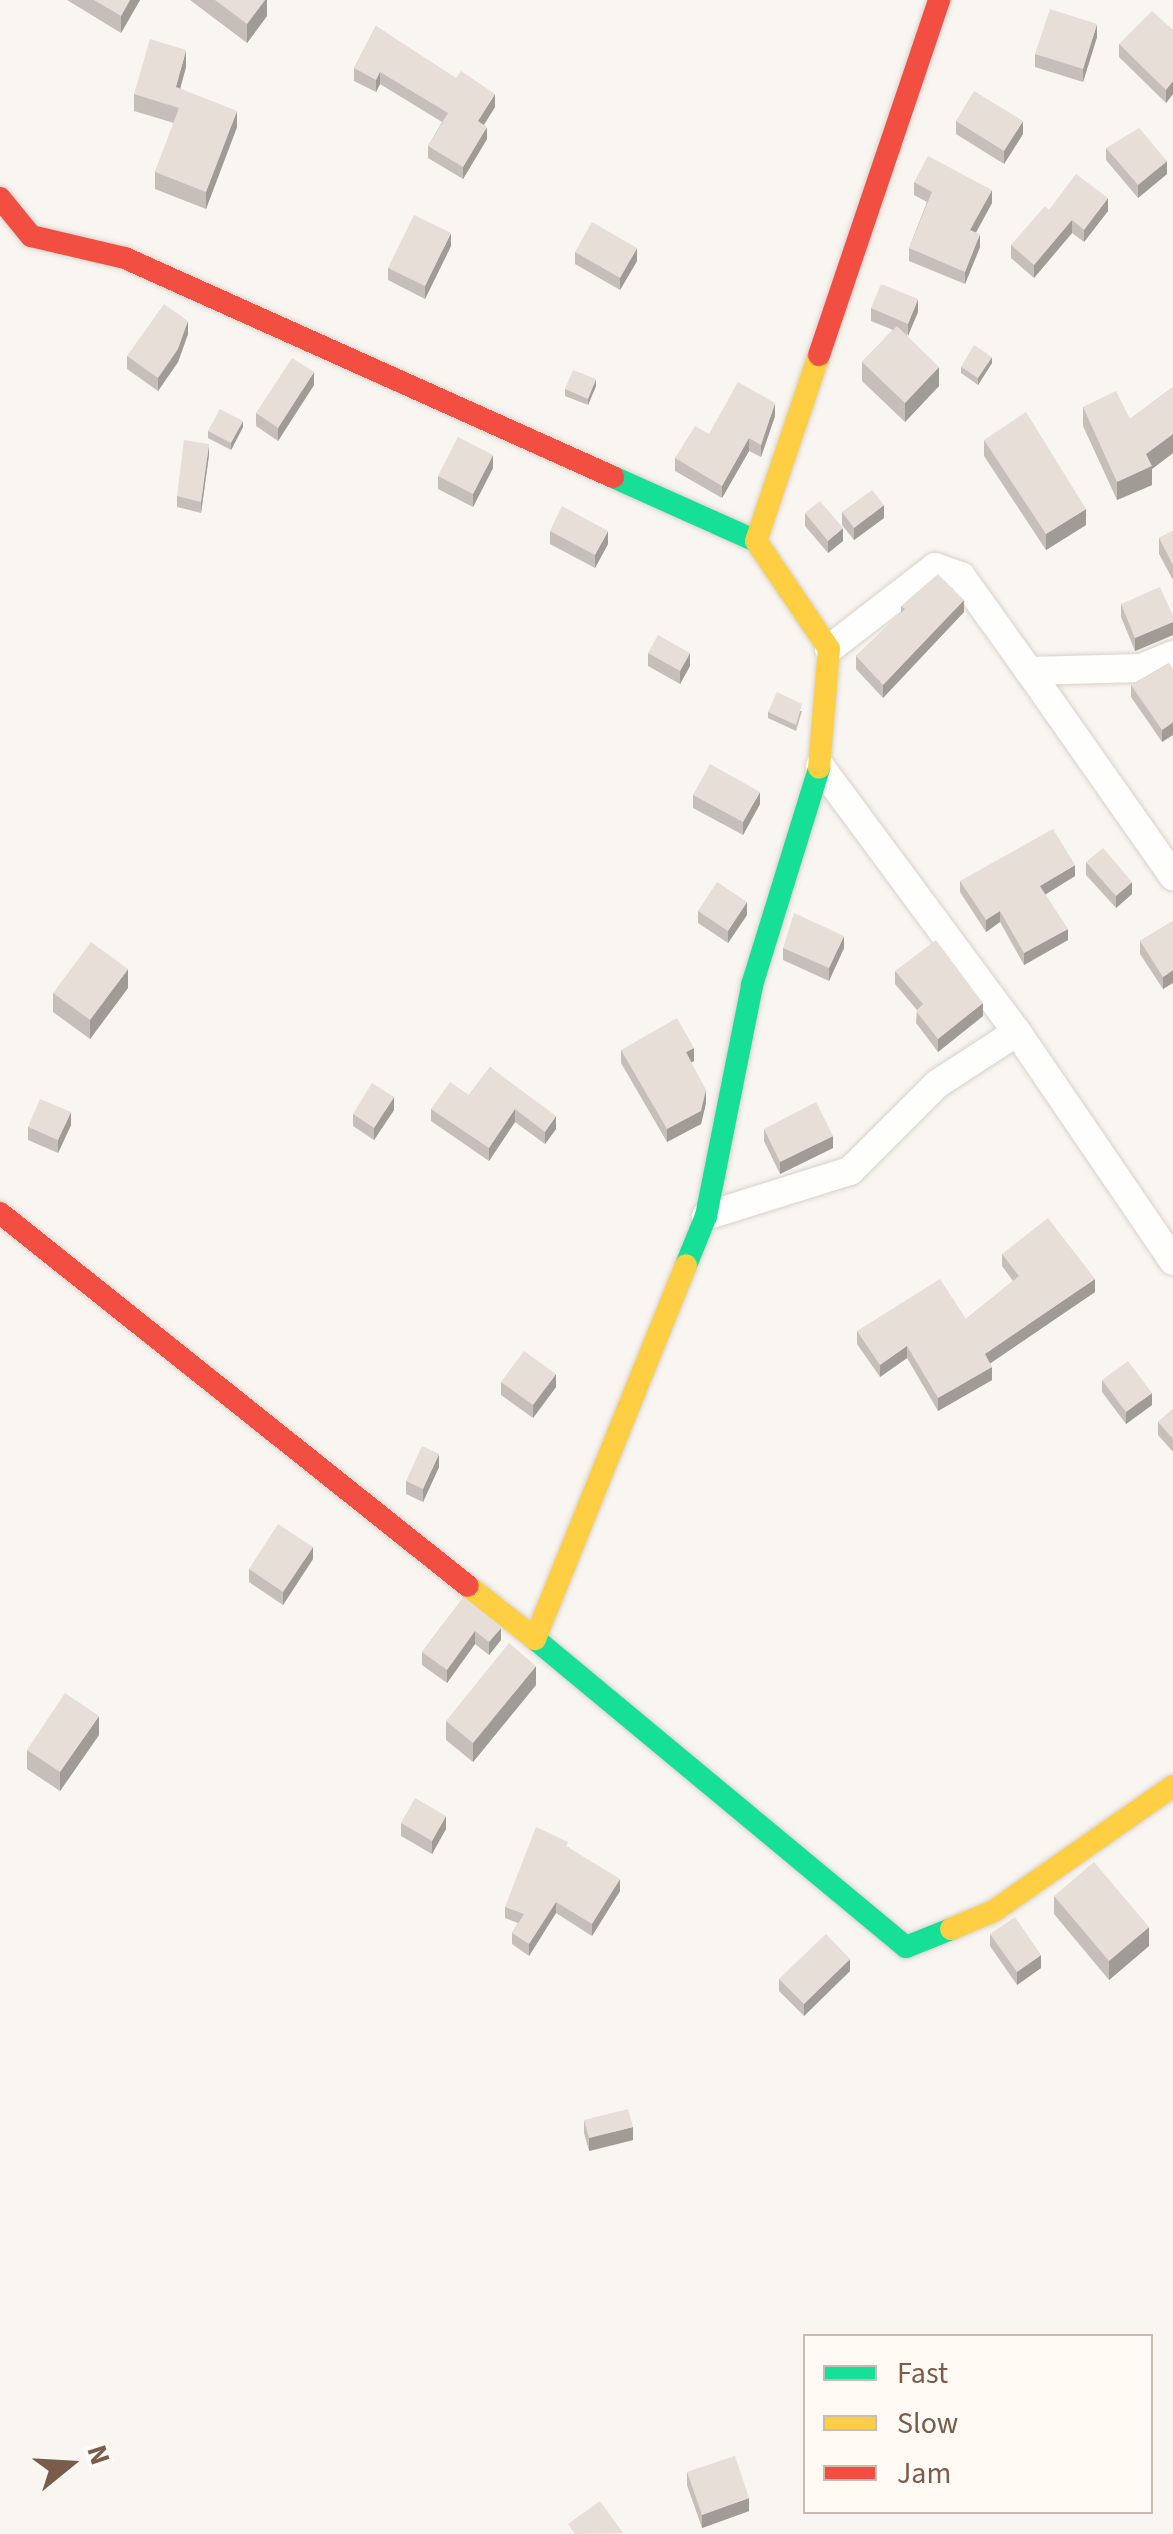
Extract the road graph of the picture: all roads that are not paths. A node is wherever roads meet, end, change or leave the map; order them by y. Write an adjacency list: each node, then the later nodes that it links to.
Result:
1 (939, 0): 3 (street)
2 (0, 198): 3 (street)
3 (756, 541): 4 (street)
4 (829, 649): 6 (street); 7 (street)
5 (1173, 654): 6 (street)
6 (1029, 671): 8 (street)
7 (820, 766): 9 (street); 11 (street)
8 (1173, 876)
9 (1017, 1032): 11 (street); 12 (street)
10 (0, 1213): 13 (street)
11 (706, 1216): 13 (street)
12 (1173, 1260)
13 (535, 1639): 14 (street)
14 (1173, 1786)

